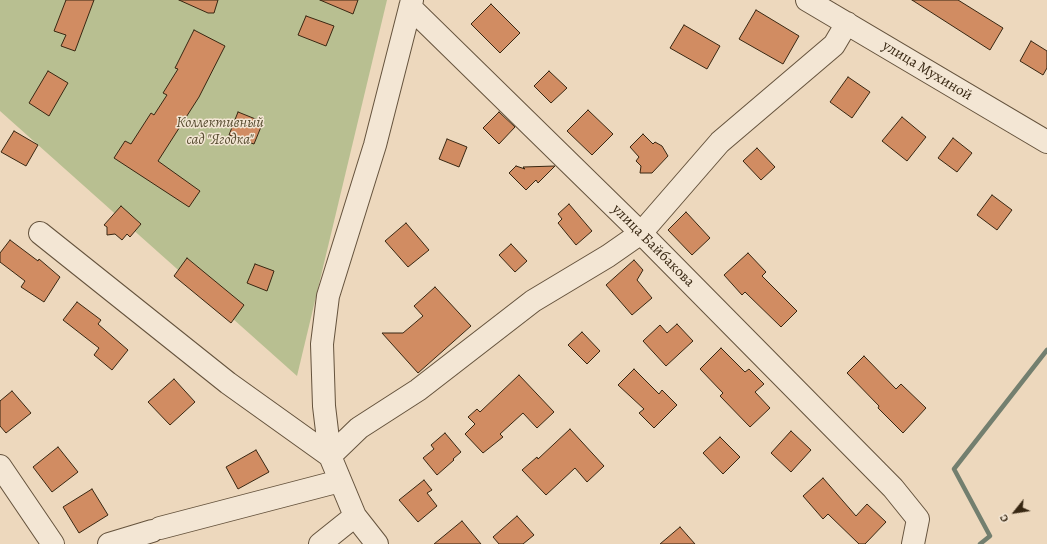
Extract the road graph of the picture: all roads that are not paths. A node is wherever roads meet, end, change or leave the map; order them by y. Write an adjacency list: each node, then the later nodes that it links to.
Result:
1 (807, 0): 3 (street, улица Мухиной)
2 (411, 3): 6 (street, улица Байбакова); 7 (street, улица Байбакова)
3 (847, 23): 4 (street, улица Мухиной); 6 (street)
4 (1047, 142)
5 (40, 233): 7 (street)
6 (641, 233): 7 (street); 15 (street, улица Байбакова)
7 (330, 456): 9 (street, улица Байбакова)
8 (0, 466): 11 (street)
9 (340, 481): 10 (street, улица Байбакова); 12 (street)
10 (355, 516): 13 (street); 14 (street, улица Байбакова)
11 (53, 544)
12 (109, 544)
13 (320, 544)
14 (377, 544)
15 (913, 544)

